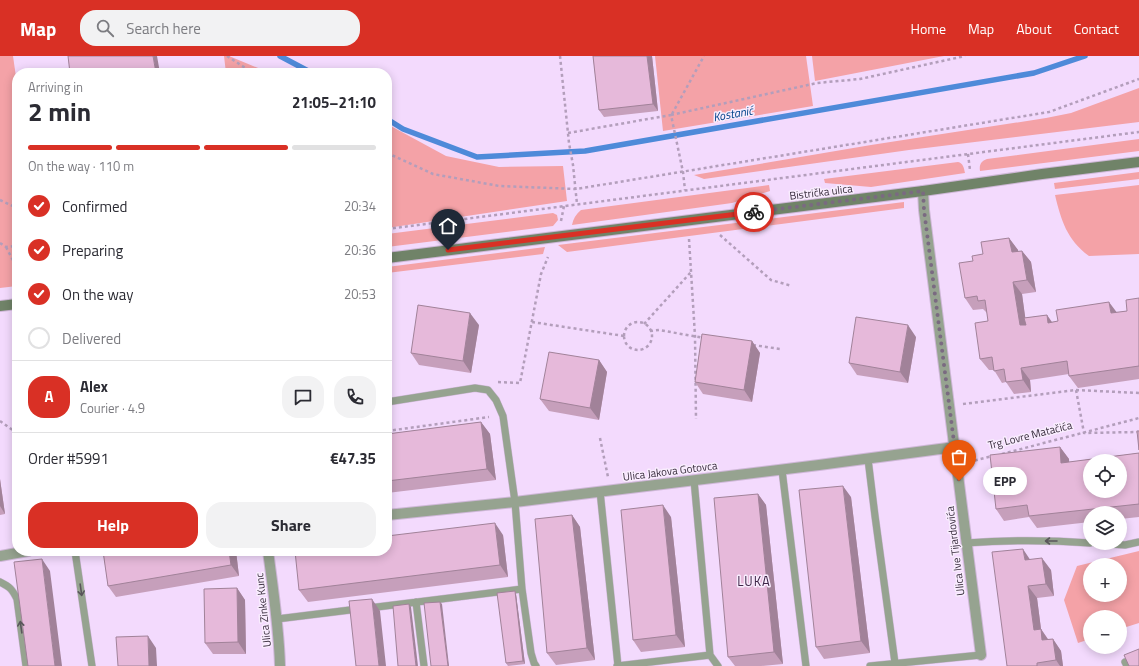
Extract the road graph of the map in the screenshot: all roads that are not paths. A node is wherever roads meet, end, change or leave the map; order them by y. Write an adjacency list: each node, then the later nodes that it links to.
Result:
1 (1139, 162): 2 (main road, Bistrička ulica)
2 (923, 191): 3 (main road, Bistrička ulica); 7 (street, Ulica Ive Tijardovića)
3 (392, 257)
4 (12, 305): 5 (main road)
5 (0, 306)
6 (392, 401): 12 (lane)
7 (955, 447): 8 (street, Ulica Jakova Gotovca); 16 (street, Ulica Ive Tijardovića)
8 (868, 459): 9 (street, Ulica Jakova Gotovca); 28 (lane)
9 (782, 470): 10 (street, Ulica Jakova Gotovca); 36 (lane)
10 (694, 480): 11 (street, Ulica Jakova Gotovca); 26 (lane)
11 (600, 491): 12 (street, Ulica Jakova Gotovca); 34 (lane)
12 (515, 502): 13 (street, Ulica Jakova Gotovca); 23 (lane)
13 (392, 514)
14 (1083, 542): 16 (lane, one-way to 16)
15 (1139, 542): 17 (lane)
16 (966, 543): 27 (street, Ulica Ive Tijardovića)
17 (1127, 544)
18 (12, 554): 19 (street)
19 (0, 556)
20 (76, 556): 30 (lane, one-way to 30)
21 (269, 556): 25 (street, Ulica Zinke Kunc)
22 (0, 582): 29 (lane, one-way to 22)
23 (522, 589): 24 (lane); 33 (lane)
24 (416, 602): 25 (lane); 32 (lane)
25 (277, 619): 31 (street, Ulica Zinke Kunc)
26 (710, 655): 34 (lane); 35 (lane)
27 (981, 655): 28 (lane, Ulica Ive Tijardovića)
28 (895, 663): 37 (lane, Ulica Ive Tijardovića)
29 (26, 666)
30 (92, 666)
31 (280, 666)
32 (424, 666)
33 (536, 666)
34 (617, 666)
35 (718, 666)
36 (806, 666)
37 (870, 666)

